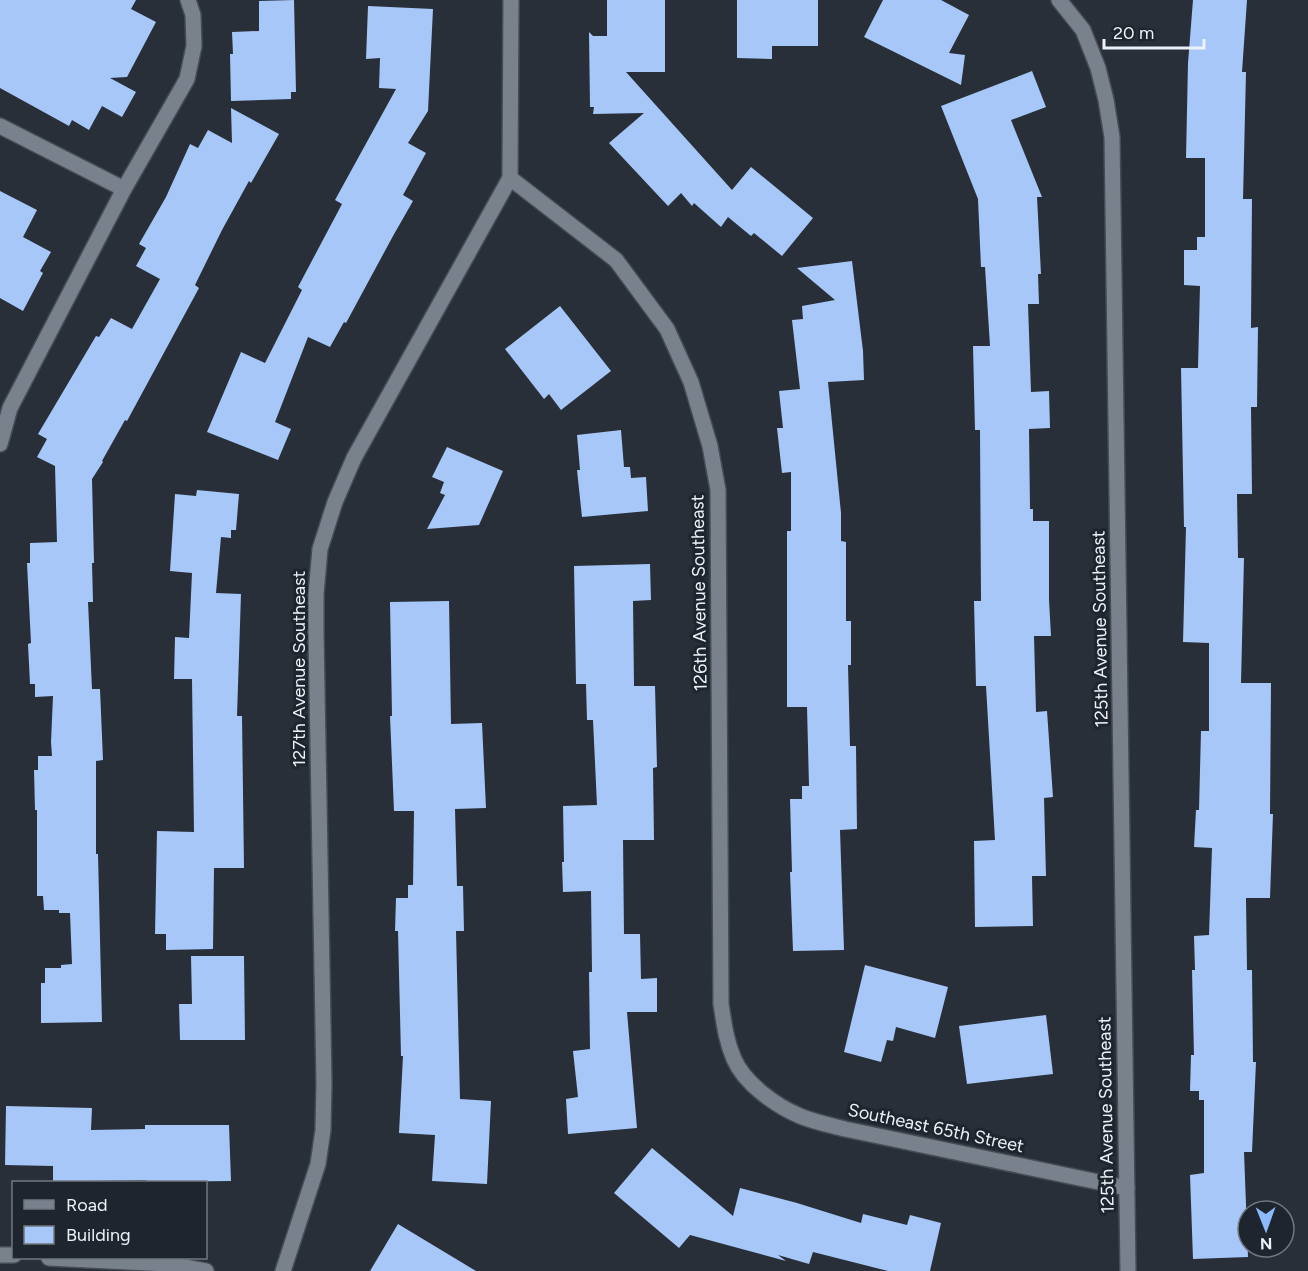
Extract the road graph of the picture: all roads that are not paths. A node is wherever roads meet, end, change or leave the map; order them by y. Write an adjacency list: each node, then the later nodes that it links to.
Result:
1 (188, 0): 6 (street)
2 (511, 0): 5 (street, 127th Avenue Southeast)
3 (1059, 0): 9 (street, 125th Avenue Southeast)
4 (0, 126): 6 (street)
5 (510, 178): 8 (street, 126th Avenue Southeast); 12 (street, 127th Avenue Southeast)
6 (124, 189): 7 (street)
7 (0, 444)
8 (747, 1080): 9 (street, Southeast 65th Street)
9 (1127, 1188): 13 (street, 125th Avenue Southeast)
10 (83, 1259): 11 (street)
11 (206, 1271)
12 (283, 1271)
13 (1128, 1271)

